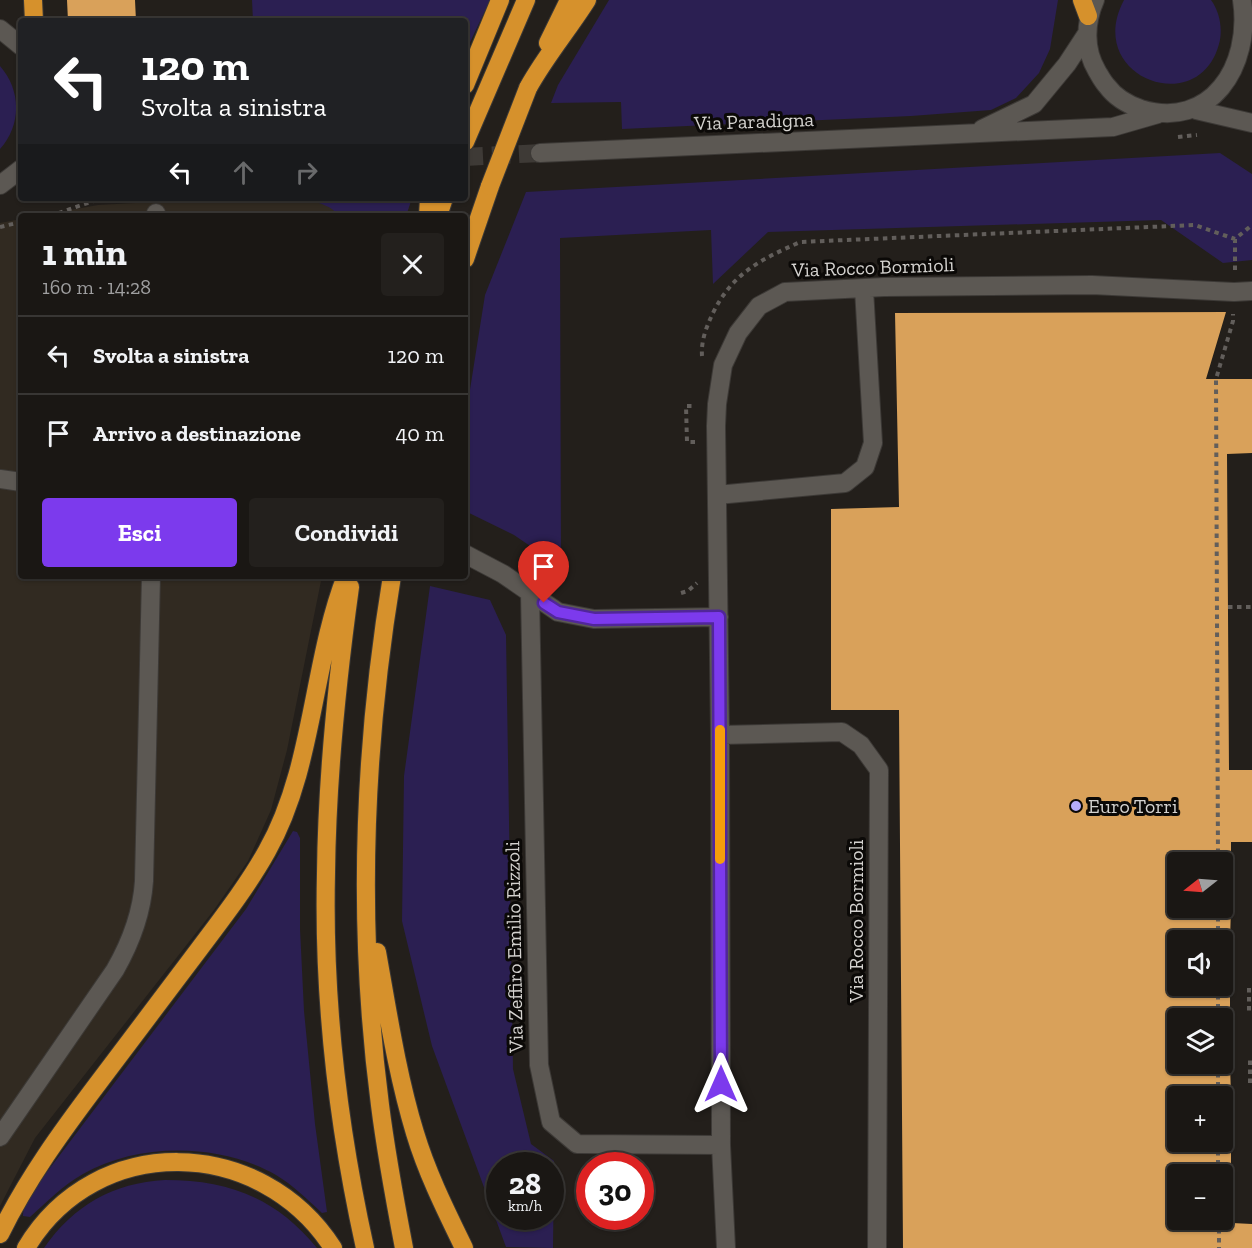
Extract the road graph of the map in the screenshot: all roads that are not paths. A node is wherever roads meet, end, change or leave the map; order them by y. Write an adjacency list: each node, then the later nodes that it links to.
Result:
1 (33, 0): 8 (highway)
2 (500, 0): 13 (highway)
3 (526, 0): 18 (highway)
4 (569, 0): 14 (highway)
5 (587, 0): 14 (highway)
6 (1242, 0): 12 (street, Via Paradigna)
7 (1088, 5): 10 (street, Via Paradigna)
8 (34, 18)
9 (0, 29): 11 (street)
10 (1086, 35): 16 (street, Via Paradigna); 19 (street, Via Paradigna)
11 (18, 44)
12 (1249, 50): 15 (street, Via Paradigna)
13 (468, 78)
14 (528, 88): 24 (highway, bridge)
15 (1196, 110): 16 (street, Via Paradigna); 17 (street)
16 (1158, 114): 19 (street, Via Paradigna)
17 (1252, 123)
18 (468, 133)
19 (970, 134): 20 (street, Via Paradigna)
20 (540, 153)
21 (18, 172): 22 (street)
22 (0, 187): 23 (street)
23 (18, 188)
24 (468, 250)
25 (864, 289): 26 (street, Via Rocco Bormioli); 29 (street, Via Rocco Bormioli); 29 (street)
26 (1252, 291)
27 (0, 478): 28 (street)
28 (18, 481)
29 (717, 495): 36 (street, Via Rocco Bormioli)
30 (468, 556): 35 (street)
31 (151, 579): 39 (street)
32 (344, 579): 41 (highway)
33 (352, 579): 44 (highway)
34 (392, 579): 38 (highway)
35 (530, 593): 36 (street); 40 (street, Via Zeffiro Emilio Rizzoli)
36 (719, 617): 37 (street, Via Rocco Bormioli)
37 (720, 735): 40 (street, Via Rocco Bormioli); 48 (street, Via Rocco Bormioli)
38 (366, 871): 45 (highway); 46 (highway)
39 (0, 1137)
40 (721, 1145): 47 (street, Via Rocco Bormioli)
41 (0, 1234)
42 (26, 1248): 43 (highway)
43 (333, 1248)
44 (365, 1248)
45 (404, 1248)
46 (465, 1248)
47 (726, 1248)
48 (877, 1248)

